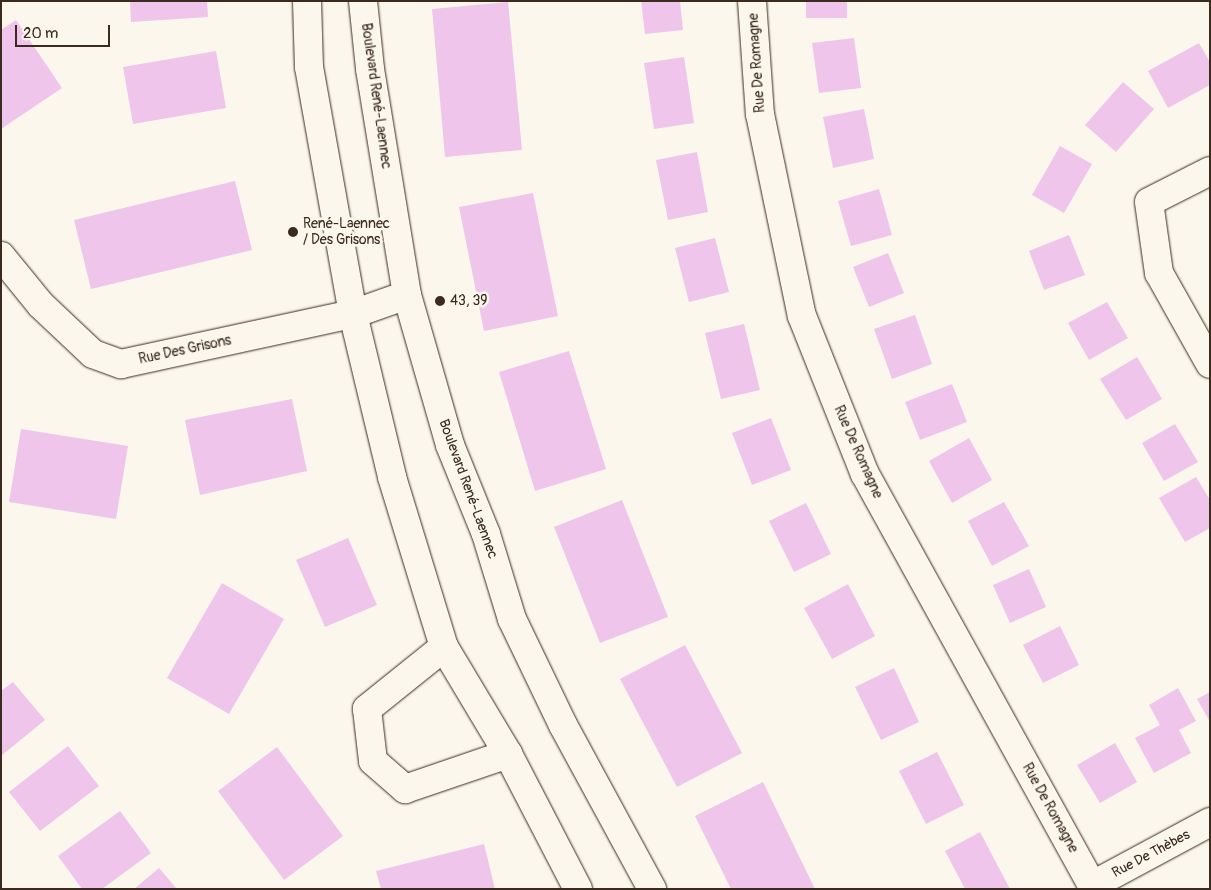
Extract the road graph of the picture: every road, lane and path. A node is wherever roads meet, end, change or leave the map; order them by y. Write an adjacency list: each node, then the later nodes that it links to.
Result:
1 (307, 1): 7 (street)
2 (363, 1): 6 (street, Boulevard René-Laennec)
3 (752, 1): 12 (street, Rue De Romagne)
4 (1210, 171): 8 (street)
5 (1, 256): 7 (street, Rue Des Grisons)
6 (407, 295): 7 (street, Rue Des Grisons); 14 (street, Boulevard René-Laennec)
7 (353, 314): 9 (street)
8 (1210, 364)
9 (444, 646): 10 (street); 10 (street)
10 (508, 754): 13 (street)
11 (1210, 822): 12 (street, Rue De Thèbes)
12 (1093, 887)
13 (578, 889)
14 (652, 889)

